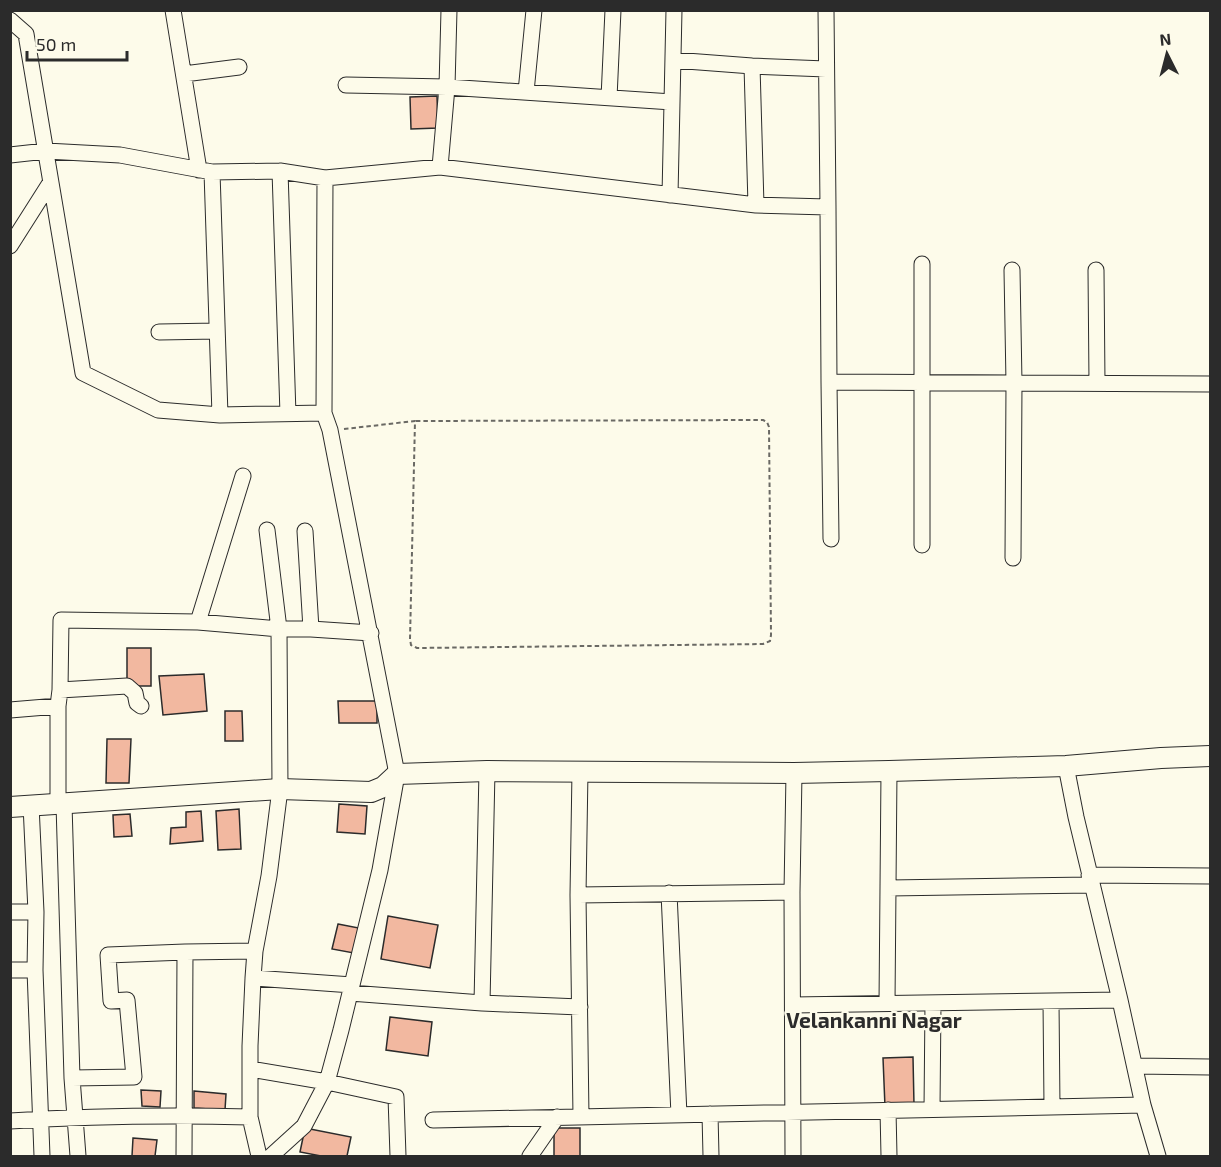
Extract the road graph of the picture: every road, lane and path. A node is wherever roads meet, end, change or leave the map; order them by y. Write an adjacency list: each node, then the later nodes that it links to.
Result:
1 (173, 10): 12 (street)
2 (449, 10): 14 (street)
3 (534, 10): 15 (street)
4 (613, 10): 16 (street)
5 (674, 10): 8 (street)
6 (826, 10): 11 (street)
7 (10, 20): 18 (street)
8 (673, 60): 9 (street); 17 (street)
9 (752, 66): 11 (street); 26 (street)
10 (239, 67): 12 (street)
11 (826, 69): 27 (street)
12 (184, 74): 21 (street)
13 (346, 85): 14 (street)
14 (447, 87): 15 (street); 20 (street)
15 (526, 92): 16 (street)
16 (609, 98): 17 (street)
17 (672, 102): 25 (street)
18 (46, 151): 19 (street); 21 (street); 24 (street)
19 (10, 155)
20 (440, 168): 23 (street); 25 (street)
21 (205, 171): 22 (street); 32 (street)
22 (280, 171): 23 (street); 40 (street)
23 (325, 178): 39 (street)
24 (50, 183): 28 (street); 41 (street)
25 (670, 195): 26 (street)
26 (756, 205): 27 (street)
27 (828, 207): 34 (street)
28 (10, 246)
29 (922, 264): 35 (street)
30 (1012, 270): 36 (street)
31 (1096, 270): 37 (street)
32 (217, 331): 33 (street); 41 (street)
33 (159, 332)
34 (829, 382): 35 (street); 47 (street)
35 (922, 382): 36 (street); 48 (street)
36 (1014, 383): 37 (street); 49 (street)
37 (1097, 383): 38 (street)
38 (1210, 384)
39 (324, 413): 40 (street); 43 (street)
40 (288, 414): 41 (street)
41 (220, 415)
42 (415, 421): 42 (path); 43 (path)
43 (330, 430): 53 (street)
44 (243, 476): 50 (street)
45 (267, 530): 51 (street)
46 (305, 531): 52 (street)
47 (831, 539)
48 (922, 545)
49 (1013, 558)
50 (198, 622): 51 (street); 54 (street)
51 (279, 629): 52 (street); 65 (street)
52 (311, 629): 53 (street)
53 (371, 633): 64 (street)
54 (60, 690): 55 (street); 56 (street)
55 (58, 706): 57 (street); 66 (street)
56 (141, 706)
57 (10, 710)
58 (1210, 756): 59 (main road)
59 (1066, 766): 62 (main road); 70 (street)
60 (487, 771): 61 (main road); 64 (main road); 85 (street)
61 (580, 771): 63 (main road); 74 (street)
62 (889, 771): 63 (main road); 71 (street)
63 (794, 772): 72 (street)
64 (397, 774): 65 (main road); 82 (street)
65 (280, 789): 66 (main road); 77 (street)
66 (61, 804): 67 (main road); 93 (street)
67 (31, 805): 68 (main road); 76 (street)
68 (10, 807)
69 (1210, 876): 70 (street)
70 (1091, 880): 71 (street); 83 (street)
71 (889, 888): 87 (street)
72 (792, 892): 73 (street); 88 (street)
73 (669, 893): 74 (street); 102 (street)
74 (578, 895): 89 (street)
75 (10, 912): 76 (street)
76 (36, 912): 80 (street)
77 (255, 951): 78 (street); 81 (street)
78 (185, 952): 93 (street); 101 (street)
79 (10, 970): 80 (street)
80 (35, 970): 107 (street)
81 (253, 978): 82 (street); 92 (street)
82 (351, 989): 85 (street); 94 (street)
83 (1120, 1000): 84 (street); 90 (street)
84 (1051, 1001): 86 (street); 96 (street)
85 (482, 1003): 89 (street)
86 (933, 1003): 87 (street); 97 (street)
87 (887, 1004): 88 (street)
88 (793, 1005): 99 (street)
89 (580, 1007): 106 (street)
90 (1135, 1066): 91 (street); 95 (street)
91 (1210, 1067)
92 (250, 1069): 94 (street); 104 (street)
93 (72, 1077): 103 (street)
94 (327, 1082): 114 (street); 115 (street)
95 (1143, 1105): 96 (street); 120 (street)
96 (1052, 1107): 97 (street)
97 (932, 1109): 98 (street)
98 (888, 1110): 99 (street); 119 (street)
99 (793, 1112): 100 (street); 118 (street)
100 (710, 1114): 102 (street); 117 (street)
101 (185, 1115): 103 (street); 104 (street); 112 (street)
102 (679, 1115): 106 (street)
103 (75, 1117): 107 (street); 111 (street)
104 (250, 1117): 113 (street)
105 (557, 1117): 106 (street); 108 (street); 116 (street)
106 (581, 1117)
107 (40, 1119): 109 (street); 110 (street)
108 (433, 1120)
109 (10, 1121)
110 (42, 1156)
111 (78, 1156)
112 (184, 1156)
113 (259, 1156)
114 (271, 1156)
115 (398, 1156)
116 (530, 1156)
117 (711, 1156)
118 (793, 1156)
119 (889, 1156)
120 (1158, 1156)

